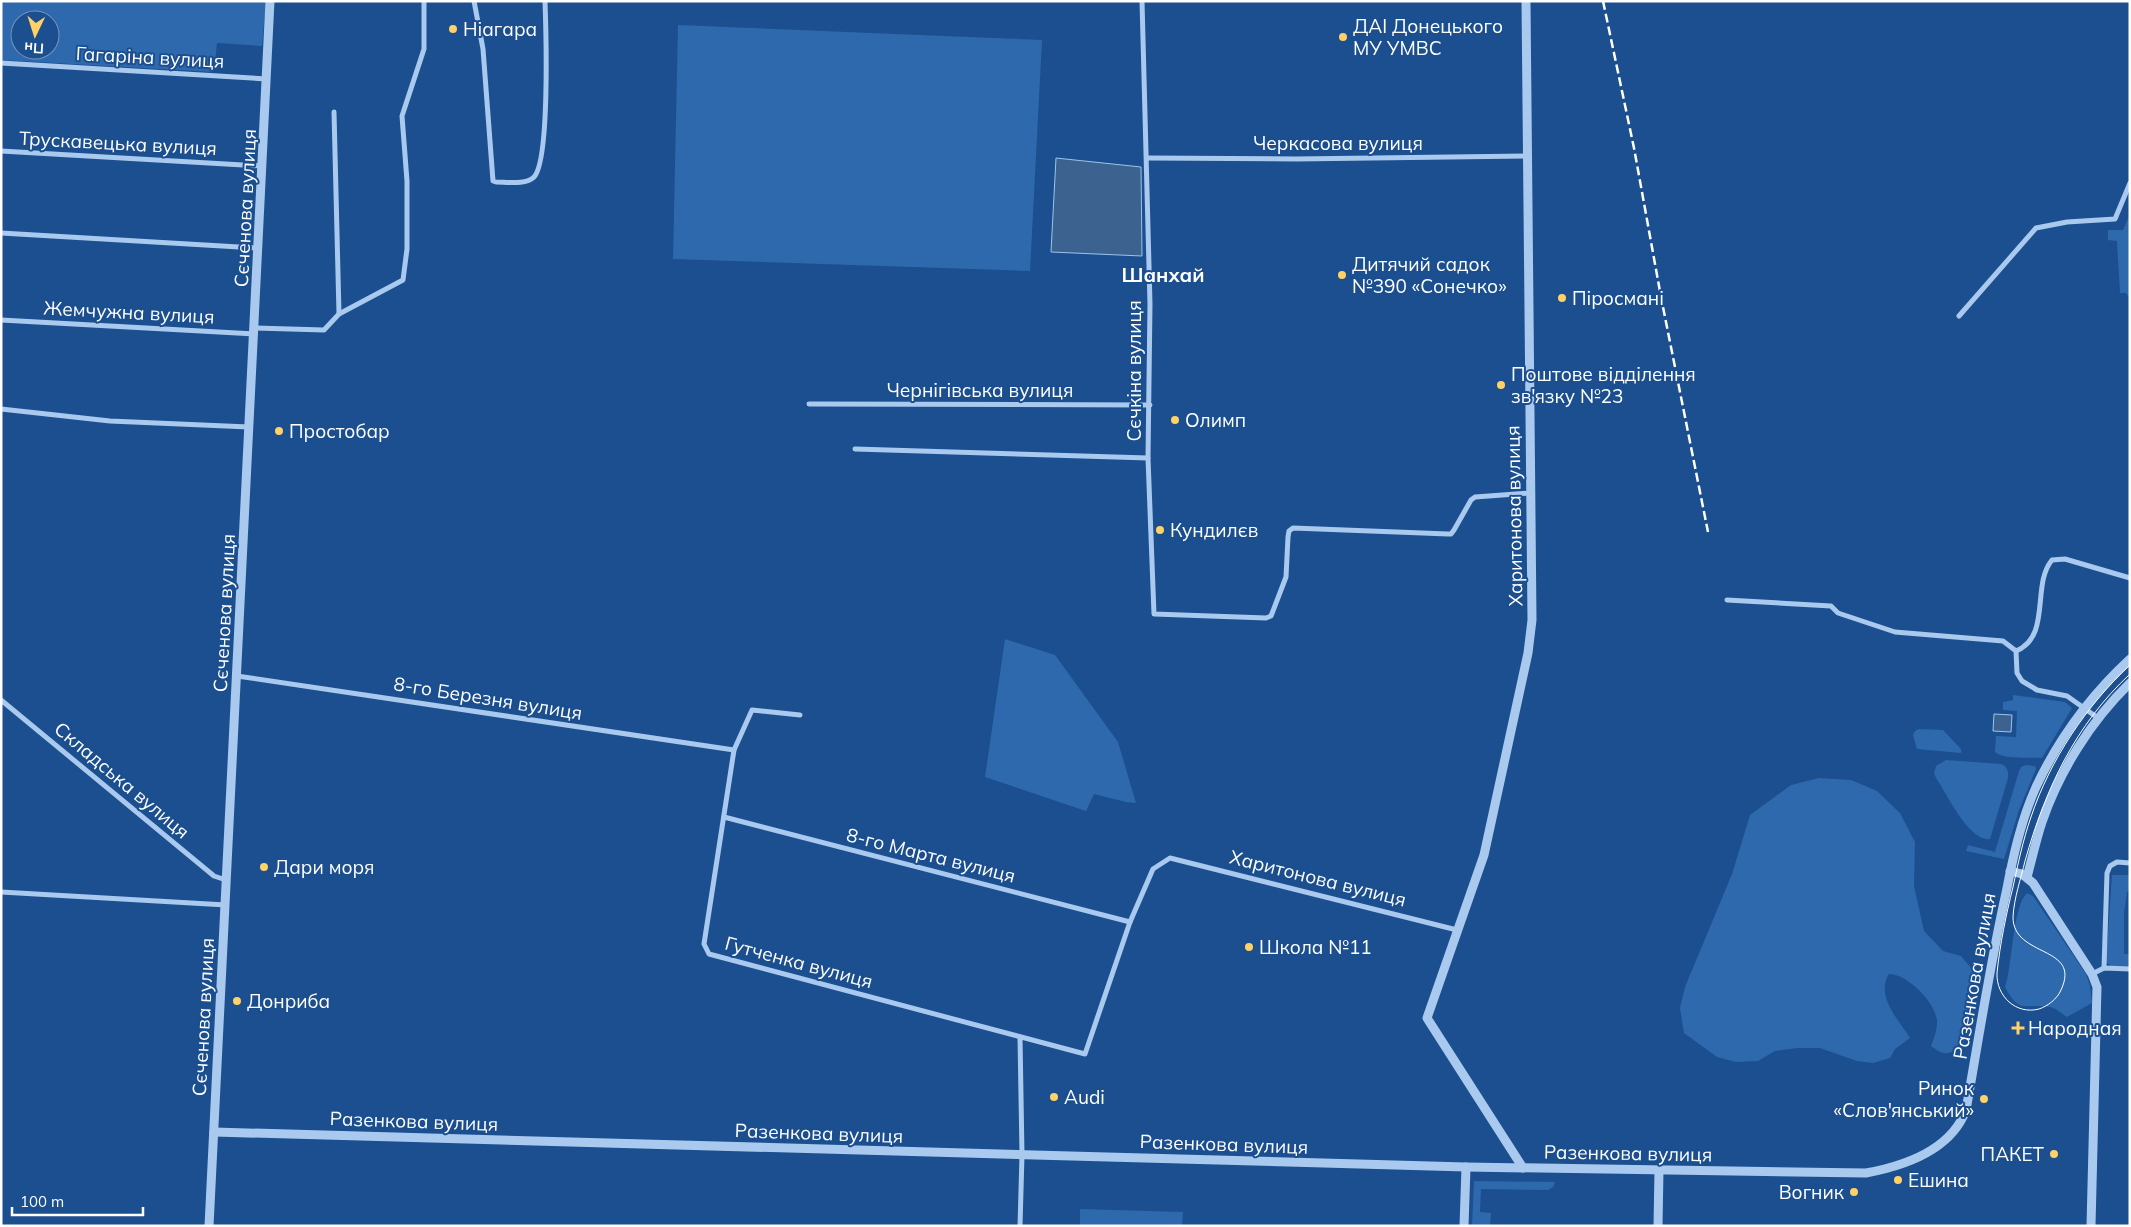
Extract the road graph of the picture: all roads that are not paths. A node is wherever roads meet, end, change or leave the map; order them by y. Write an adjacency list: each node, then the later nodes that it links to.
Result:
1 (270, 1): 8 (street, Сєченова вулиця)
2 (424, 1): 17 (street, Жемчужна вулиця)
3 (474, 1): 4 (street)
4 (545, 1)
5 (1142, 1): 12 (street, Сєчкіна вулиця)
6 (1526, 1): 11 (street, Харитонова вулиця)
7 (1, 63): 8 (street, Гагаріна вулиця)
8 (267, 79): 13 (street, Сєченова вулиця)
9 (334, 112): 17 (street)
10 (1, 150): 13 (street, Трускавецька вулиця)
11 (1528, 156): 12 (street, Черкасова вулиця); 27 (street, Харитонова вулиця)
12 (1148, 158): 22 (street, Сєчкіна вулиця)
13 (263, 166): 16 (street, Сєченова вулиця)
14 (2130, 183): 18 (street)
15 (1, 233): 16 (street)
16 (259, 248): 20 (street, Сєченова вулиця)
17 (339, 314): 20 (street, Жемчужна вулиця)
18 (1959, 316)
19 (1, 320): 20 (street, Жемчужна вулиця)
20 (255, 331): 24 (street, Сєченова вулиця)
21 (809, 404): 22 (street, Чернігівська вулиця)
22 (1150, 405): 26 (street, Сєчкіна вулиця)
23 (1, 409): 24 (street)
24 (249, 427): 32 (street, Сєченова вулиця)
25 (855, 448): 26 (street)
26 (1148, 458): 27 (street, Сєчкіна вулиця)
27 (1530, 493): 47 (street, Харитонова вулиця)
28 (2130, 578): 30 (street)
29 (1727, 600): 30 (street)
30 (2016, 651): 35 (street)
31 (2130, 659): 35 (street, Разенкова вулиця)
32 (237, 676): 38 (street, 8-го Березня вулиця); 43 (street, Сєченова вулиця)
33 (2130, 683): 37 (street)
34 (1, 700): 43 (street, Складська вулиця)
35 (2084, 708): 37 (street); 41 (street, Разенкова вулиця)
36 (800, 715): 38 (street, Гутченка вулиця)
37 (2098, 718): 42 (street)
38 (734, 750): 39 (street, Гутченка вулиця)
39 (724, 818): 46 (street, 8-го Марта вулиця); 51 (street, Гутченка вулиця)
40 (2130, 862): 48 (street)
41 (2010, 871): 42 (street); 56 (street, Разенкова вулиця)
42 (2027, 877): 50 (street)
43 (227, 880): 45 (street, Сєченова вулиця)
44 (1, 892): 45 (street)
45 (226, 904): 52 (street, Сєченова вулиця)
46 (1130, 922): 47 (street, Харитонова вулиця); 51 (street, Гутченка вулиця)
47 (1457, 930): 55 (street, Харитонова вулиця)
48 (2104, 968): 49 (street); 50 (street)
49 (2130, 969)
50 (2092, 974): 61 (street)
51 (1020, 1037): 53 (street)
52 (214, 1132): 53 (street, Разенкова вулиця); 57 (street, Сєченова вулиця)
53 (1022, 1155): 54 (street, Разенкова вулиця); 58 (street)
54 (1466, 1168): 55 (street, Разенкова вулиця); 59 (street)
55 (1523, 1168): 56 (street, Разенкова вулиця)
56 (1659, 1170): 60 (street)
57 (209, 1226)
58 (1020, 1226)
59 (1464, 1226)
60 (1658, 1226)
61 (2091, 1226)

